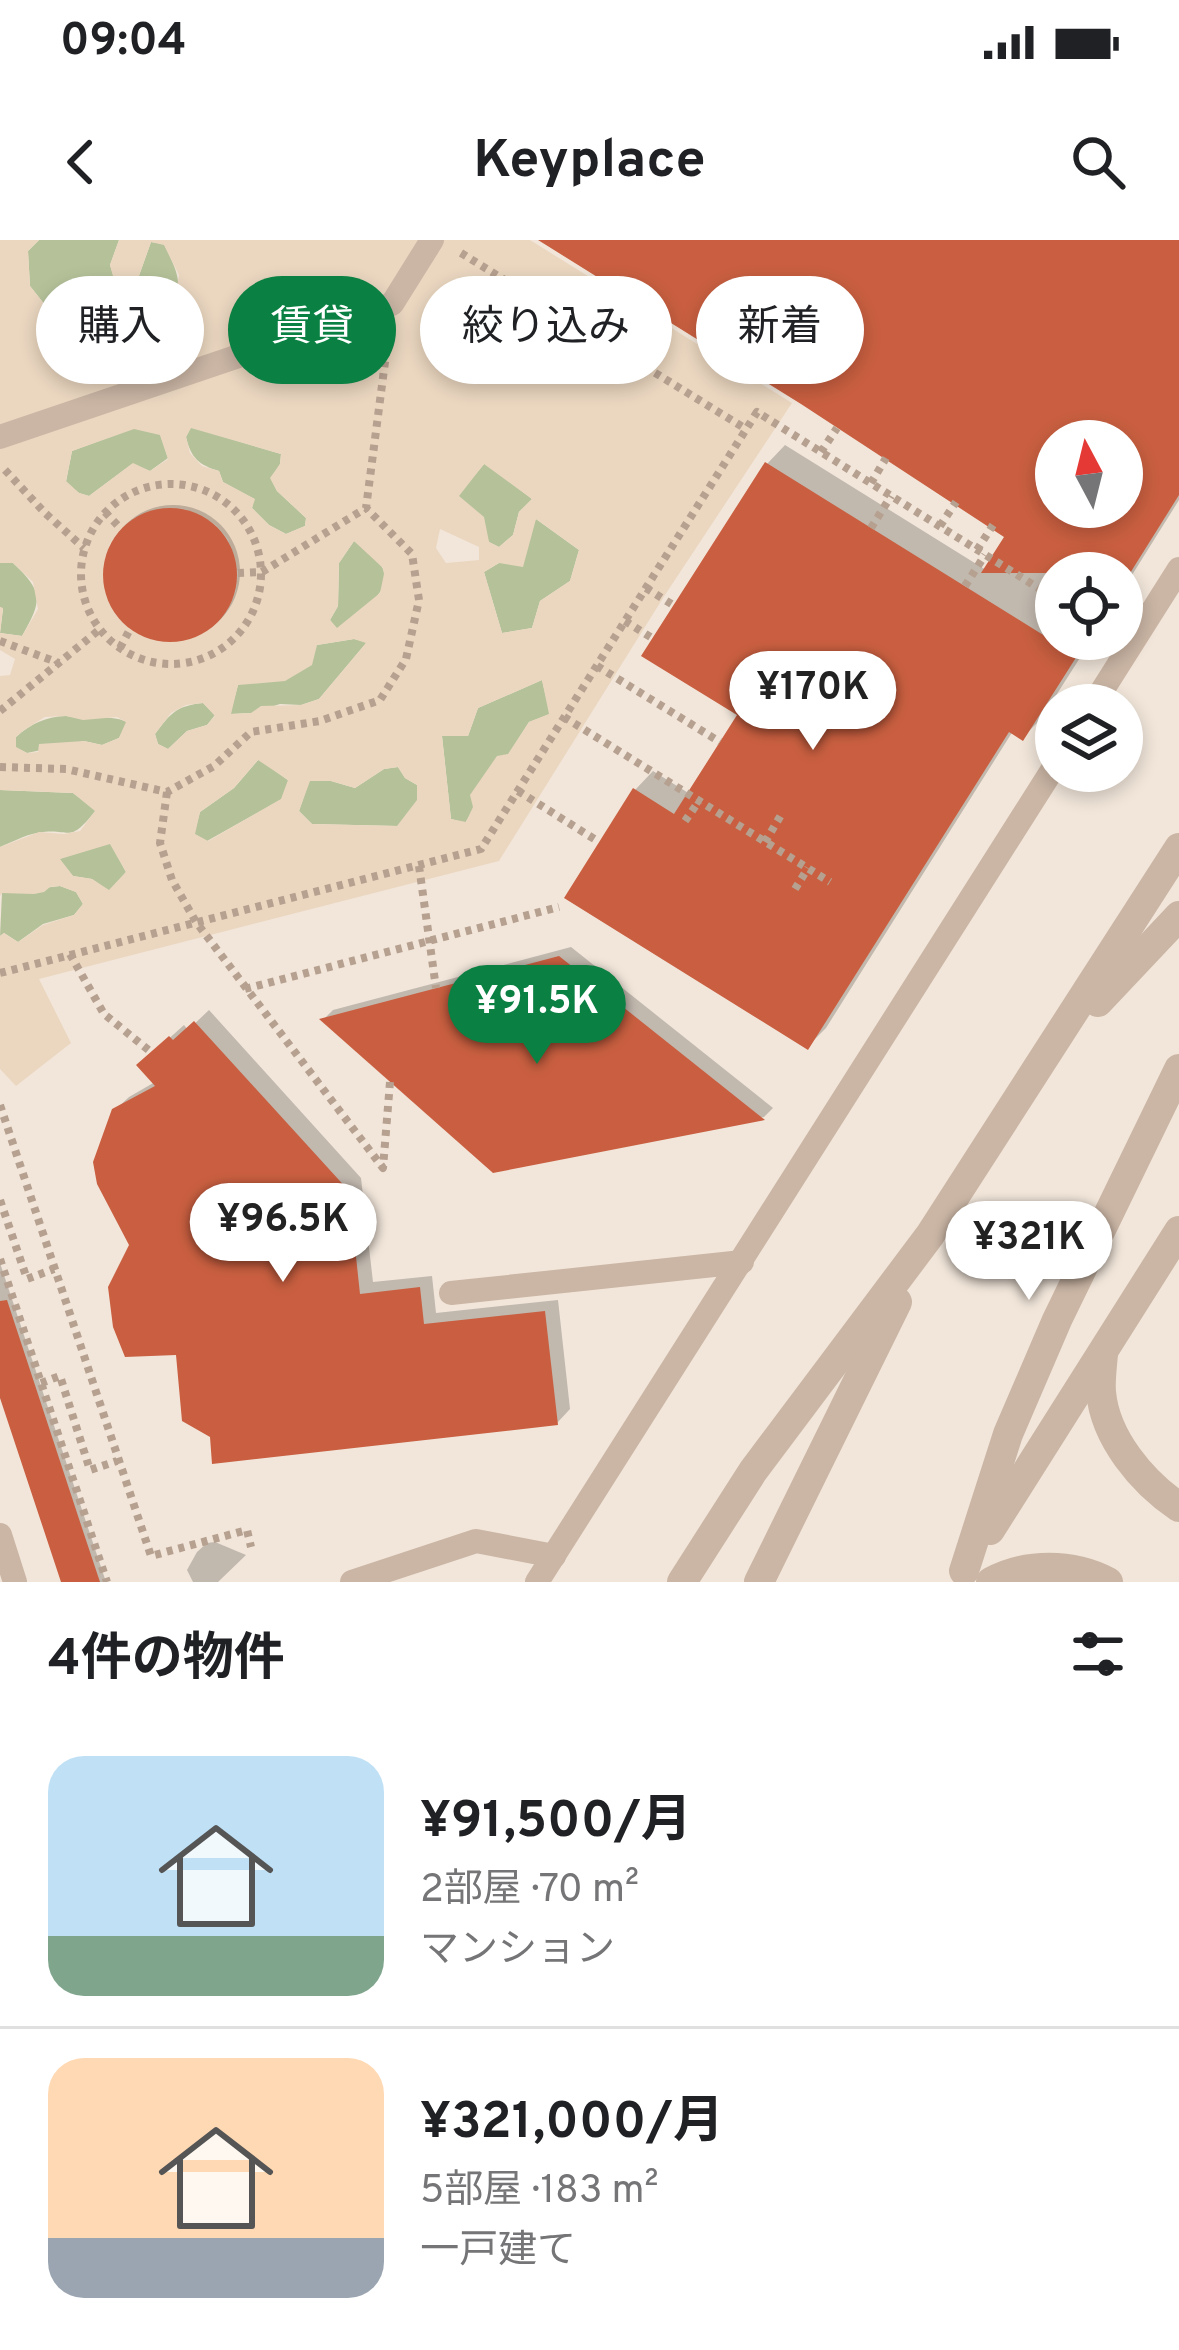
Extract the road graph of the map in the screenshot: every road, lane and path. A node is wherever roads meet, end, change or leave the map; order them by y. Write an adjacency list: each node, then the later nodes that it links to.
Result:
1 (432, 240): 3 (lane)
2 (461, 253): 7 (path)
3 (396, 298)
4 (228, 360): 8 (lane)
5 (382, 384): 15 (path)
6 (837, 428): 9 (path)
7 (746, 429): 9 (path); 28 (path)
8 (0, 437)
9 (821, 452): 12 (path)
10 (886, 458): 12 (path)
11 (0, 464): 21 (path)
12 (871, 484): 13 (path)
13 (891, 496): 18 (path); 19 (path)
14 (956, 502): 18 (path)
15 (366, 508): 25 (path); 44 (path)
16 (105, 512): 20 (path); 21 (path); 25 (path)
17 (993, 525): 22 (path)
18 (940, 526): 22 (path)
19 (871, 528)
20 (121, 529)
21 (84, 548): 32 (path)
22 (981, 552): 26 (path); 27 (path)
23 (1179, 569): 38 (lane)
24 (238, 572): 25 (path)
25 (262, 572): 35 (path)
26 (965, 586)
27 (1035, 586)
28 (646, 588): 29 (path); 30 (path)
29 (673, 605)
30 (625, 621): 33 (path); 37 (path)
31 (130, 629): 35 (path)
32 (99, 630): 35 (path); 36 (path)
33 (652, 638)
34 (0, 641): 36 (path)
35 (120, 648)
36 (59, 663): 39 (path)
37 (597, 666): 40 (path); 41 (path)
38 (1106, 684)
39 (0, 711)
40 (565, 717): 43 (path); 46 (path)
41 (720, 742)
42 (0, 767): 44 (path)
43 (518, 791): 49 (path); 52 (path)
44 (167, 792): 58 (path)
45 (1038, 792): 73 (lane)
46 (699, 801): 48 (path); 50 (path)
47 (781, 815): 50 (path)
48 (686, 820)
49 (599, 842)
50 (764, 842): 53 (path)
51 (1179, 848): 65 (street)
52 (419, 866): 58 (path); 59 (path)
53 (808, 868): 54 (path); 55 (path)
54 (830, 882)
55 (795, 889)
56 (559, 907): 59 (path)
57 (1179, 916): 65 (street)
58 (196, 922): 60 (path); 63 (path)
59 (430, 940): 62 (path); 63 (path)
60 (70, 955): 61 (path); 64 (path)
61 (0, 973)
62 (436, 988)
63 (245, 989): 67 (path)
64 (151, 1052)
65 (1044, 1059): 71 (street)
66 (1179, 1069): 83 (street)
67 (389, 1082)
68 (0, 1105): 74 (path)
69 (0, 1200): 74 (path)
70 (1179, 1231): 76 (street)
71 (930, 1235): 88 (street); 89 (street)
72 (0, 1259): 77 (path)
73 (742, 1262): 75 (lane); 82 (lane)
74 (54, 1269): 78 (path)
75 (451, 1293)
76 (1103, 1348): 79 (street); 83 (street)
77 (41, 1383): 78 (path); 85 (path)
78 (117, 1461): 81 (path)
79 (1179, 1507)
80 (0, 1535): 84 (lane)
81 (251, 1547)
82 (554, 1556): 86 (lane); 87 (lane)
83 (970, 1578): 90 (street)
84 (16, 1582)
85 (107, 1582)
86 (352, 1582)
87 (537, 1582)
88 (682, 1582)
89 (759, 1582)
90 (1108, 1582)

